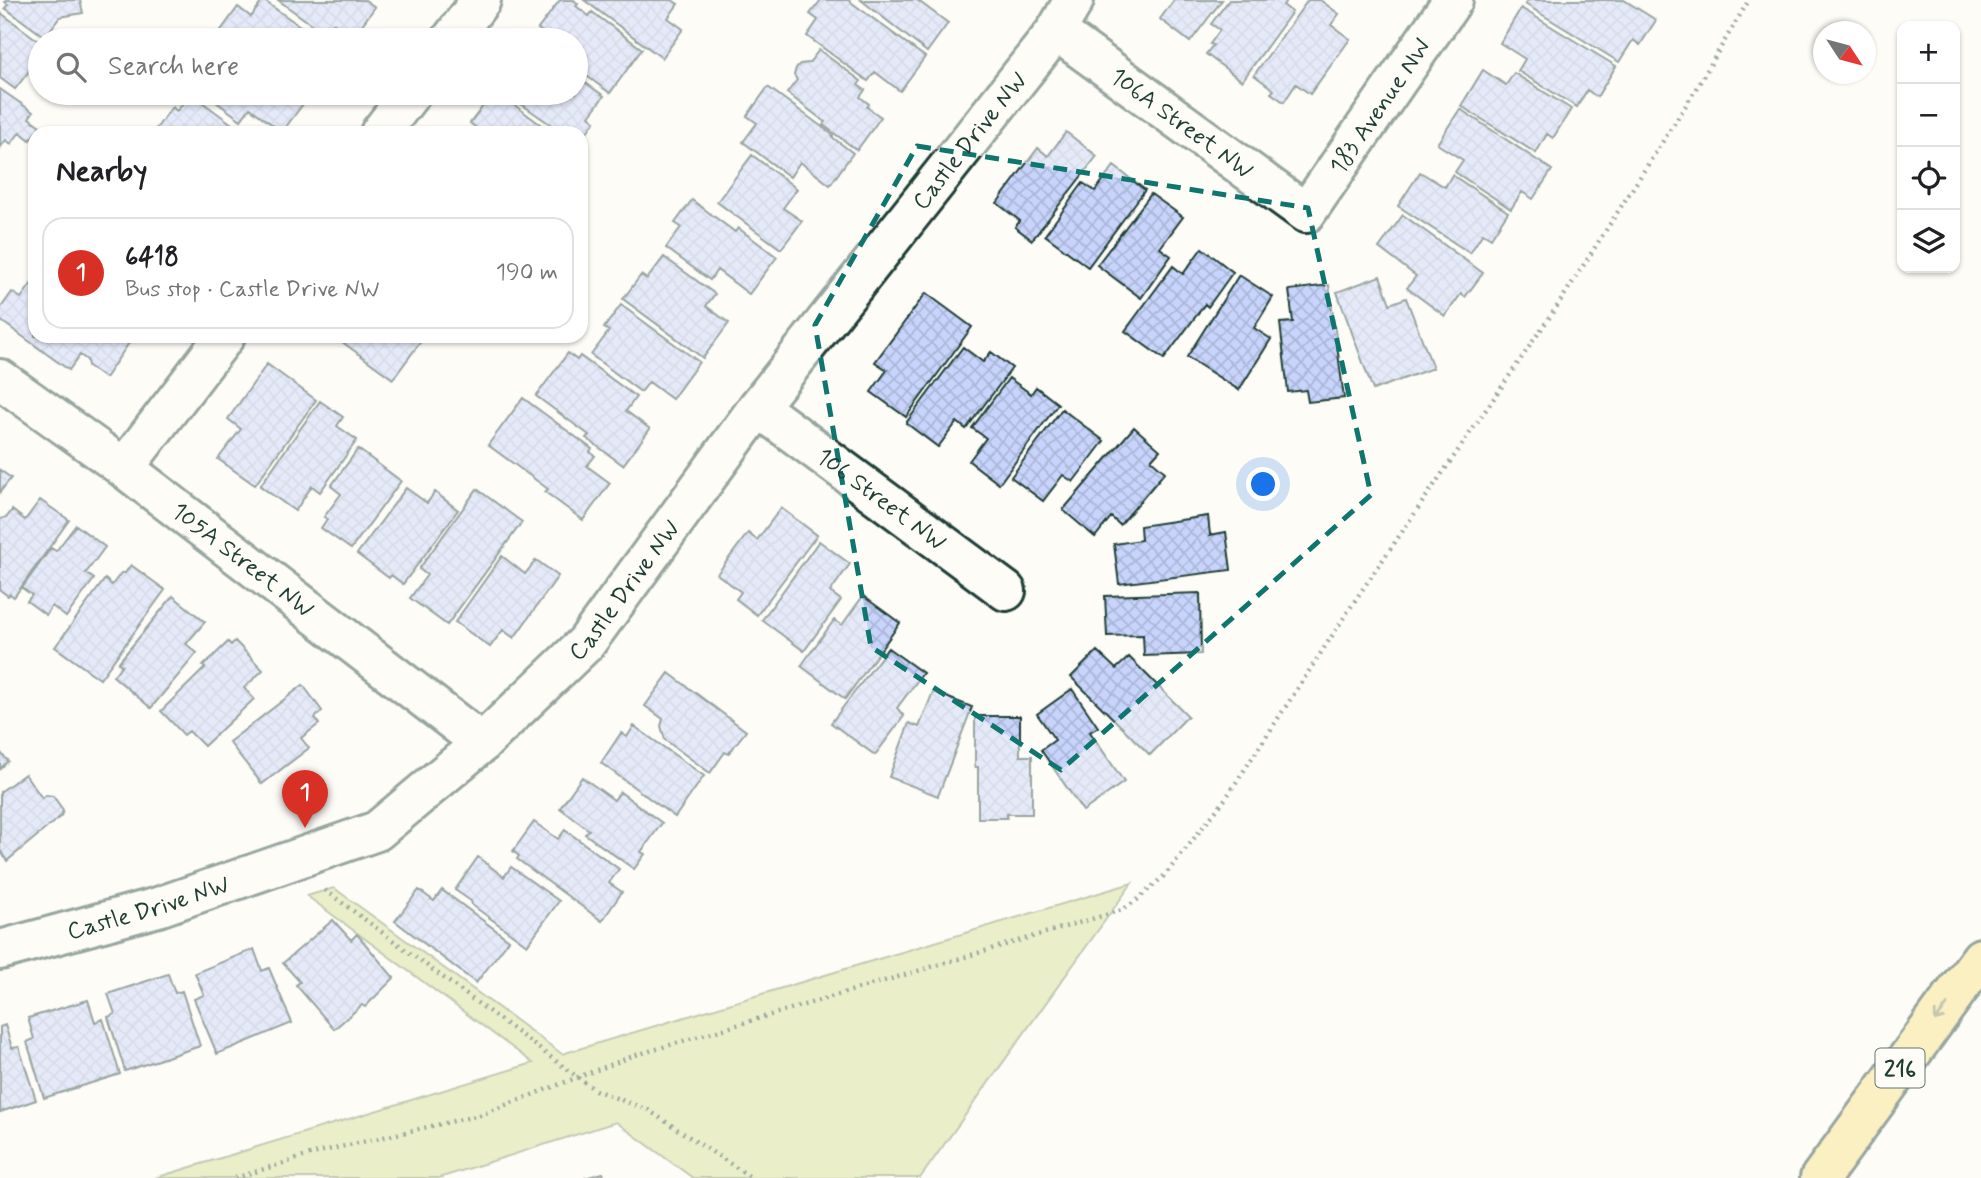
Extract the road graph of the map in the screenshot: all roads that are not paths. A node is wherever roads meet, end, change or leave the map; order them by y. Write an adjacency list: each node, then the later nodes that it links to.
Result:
1 (481, 0): 4 (street)
2 (1452, 0): 7 (street, 183 Avenue NW)
3 (1065, 16): 7 (street, 106A Street NW); 10 (street, Castle Drive NW)
4 (460, 28)
5 (402, 105): 6 (street)
6 (385, 126)
7 (1307, 213)
8 (220, 343): 11 (street)
9 (0, 379): 11 (street, 105A Street NW)
10 (758, 407): 12 (street, 106 Street NW); 13 (street, Castle Drive NW)
11 (124, 468): 13 (street, 105A Street NW)
12 (1006, 592)
13 (482, 743): 14 (street, Castle Drive NW)
14 (0, 950)
15 (1981, 958): 16 (highway, 216, one-way to 16)
16 (1820, 1178)

